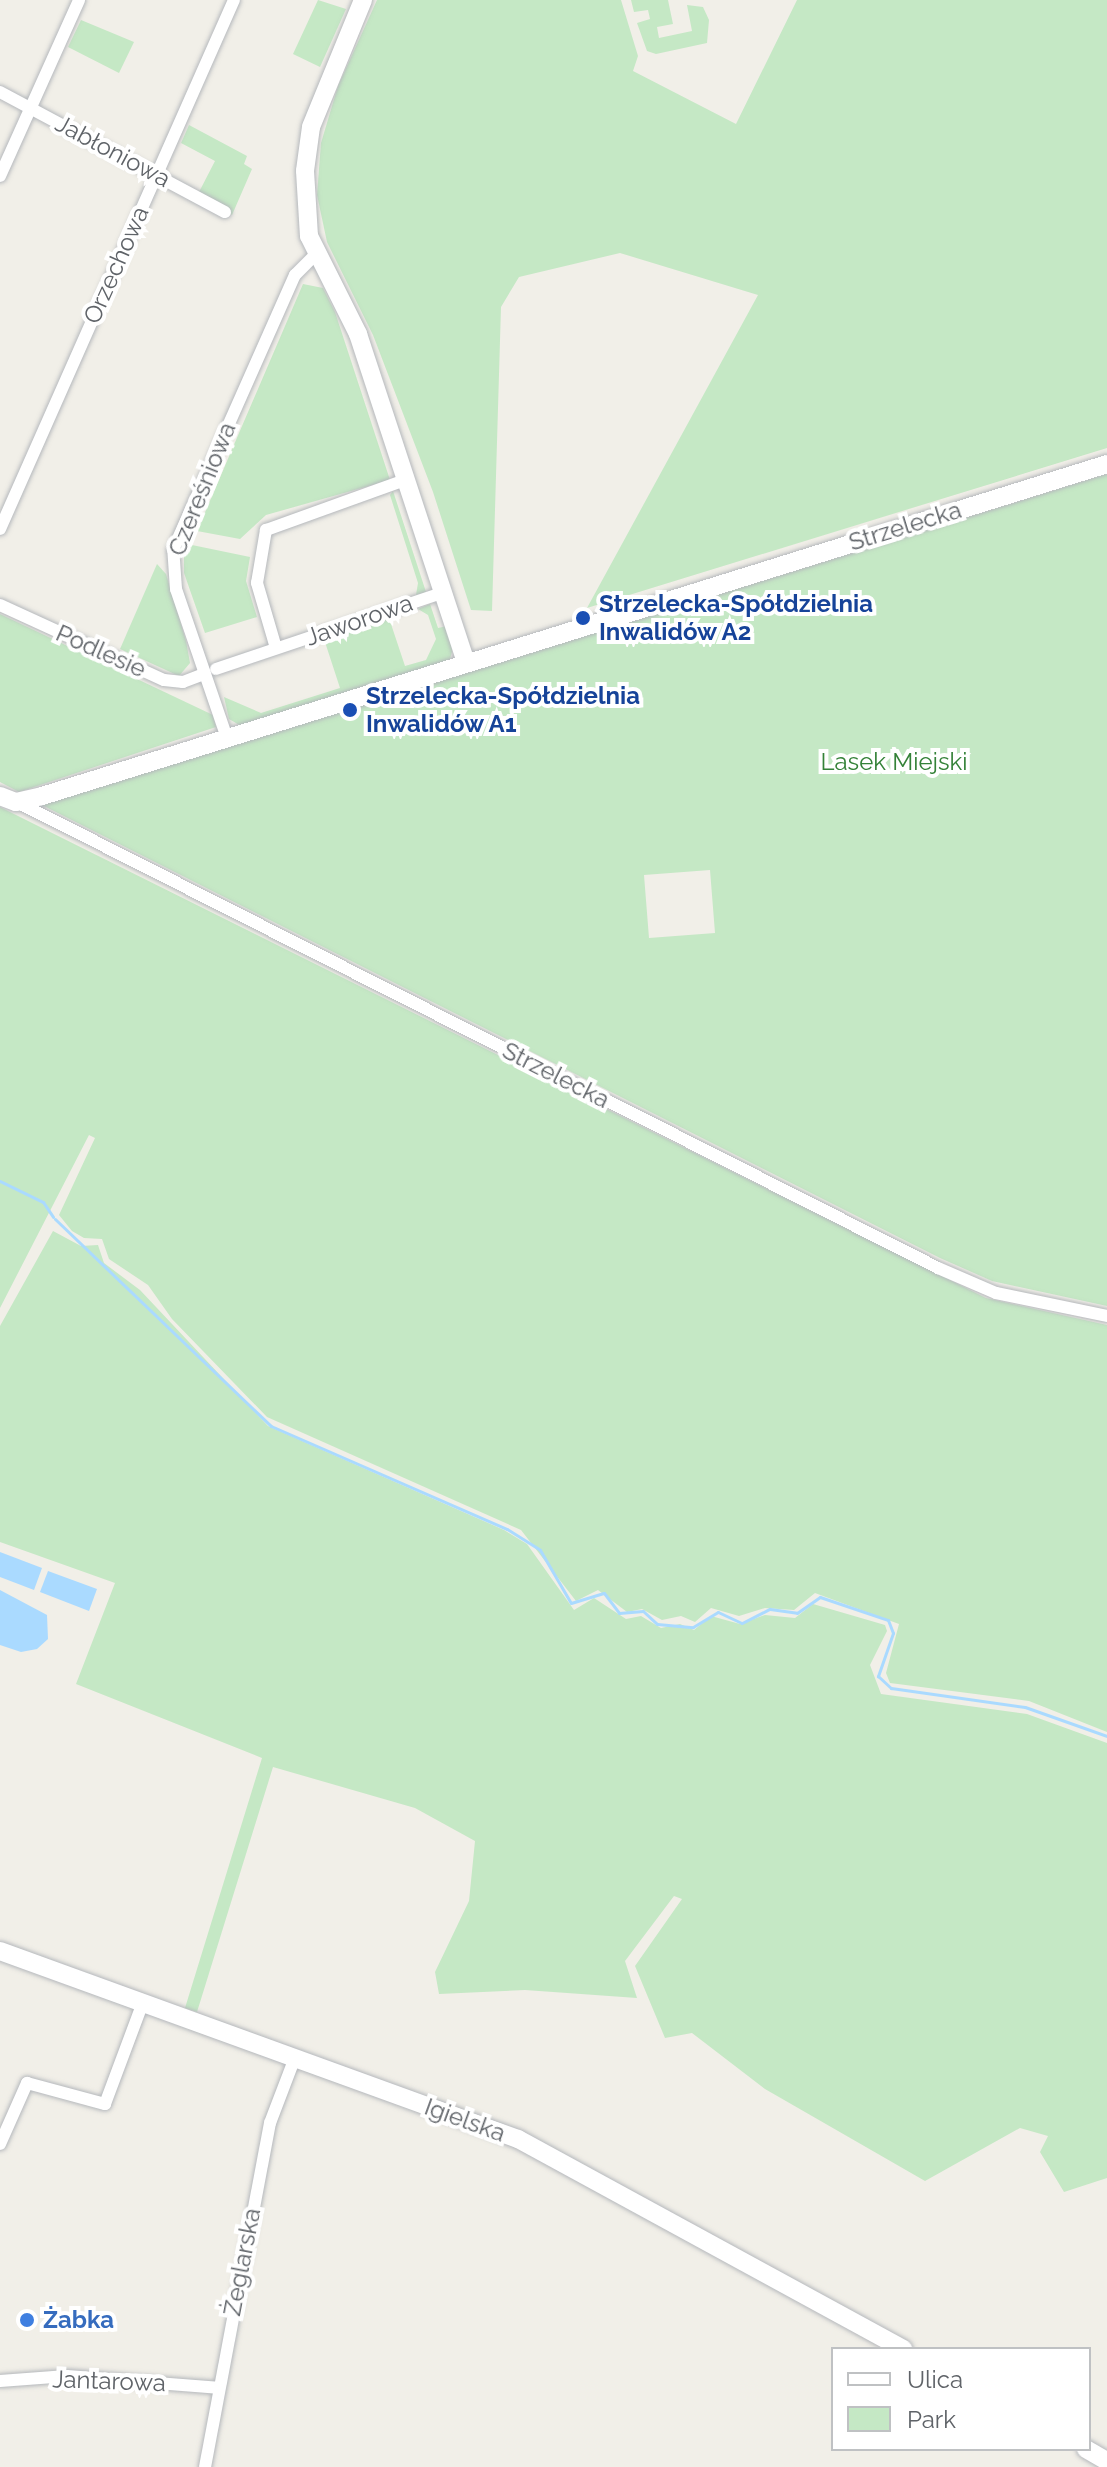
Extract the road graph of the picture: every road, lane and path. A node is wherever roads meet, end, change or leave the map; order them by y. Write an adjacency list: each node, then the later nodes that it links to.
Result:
1 (79, 0): 5 (street)
2 (234, 0): 6 (street, Orzechowa)
3 (363, 0): 9 (street)
4 (0, 92): 5 (street, Jabłoniowa)
5 (30, 107): 6 (street, Jabłoniowa); 7 (street)
6 (157, 173): 8 (street, Jabłoniowa); 12 (street, Orzechowa)
7 (0, 176)
8 (225, 212)
9 (316, 254): 11 (street); 18 (street, Czereśniowa)
10 (1107, 464): 16 (street, Strzelecka)
11 (405, 480): 13 (street); 15 (street, Jaworowa)
12 (0, 529)
13 (442, 593): 15 (street, Jaworowa); 16 (street)
14 (0, 605): 18 (street, Podlesie)
15 (276, 648): 17 (street, Jaworowa)
16 (466, 663): 19 (street, Strzelecka)
17 (216, 669)
18 (204, 674): 19 (street, Czereśniowa)
19 (227, 738): 20 (street, Strzelecka)
20 (8, 799): 21 (street, Strzelecka)
21 (1107, 1316)
22 (0, 1951): 23 (street, Igielska)
23 (142, 2005): 24 (street, Igielska); 25 (street)
24 (294, 2060): 26 (street, Igielska); 28 (street, Żeglarska)
25 (0, 2144)
26 (899, 2347)
27 (0, 2381): 28 (street, Jantarowa)
28 (218, 2388): 31 (street, Żeglarska)
29 (1090, 2451): 30 (street)
30 (1107, 2461)
31 (205, 2467)

